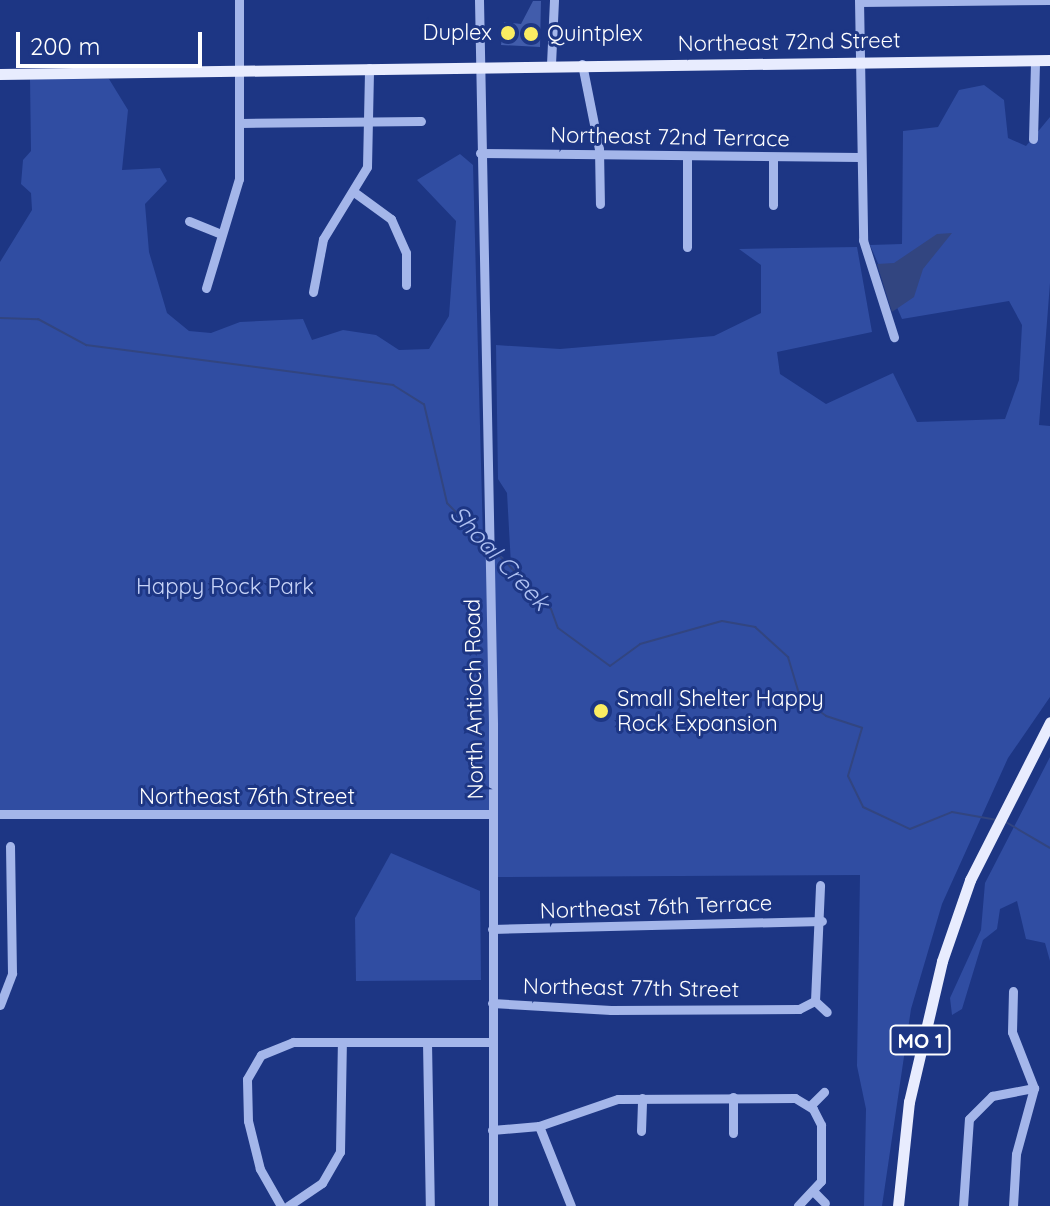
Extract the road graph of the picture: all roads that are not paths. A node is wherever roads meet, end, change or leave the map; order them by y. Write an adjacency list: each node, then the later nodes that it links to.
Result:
1 (239, 0): 12 (street)
2 (479, 0): 9 (street, North Antioch Road)
3 (554, 0): 10 (street)
4 (1050, 0): 5 (street)
5 (859, 1): 8 (street)
6 (1050, 60): 7 (main road, Northeast 72nd Street)
7 (1035, 61): 8 (main road, Northeast 72nd Street); 18 (street)
8 (862, 62): 11 (main road, Northeast 72nd Street); 22 (street)
9 (480, 64): 10 (main road, Northeast 72nd Street); 13 (main road, Northeast 72nd Street); 19 (street, North Antioch Road)
10 (551, 64): 11 (main road, Northeast 72nd Street)
11 (582, 64): 23 (street)
12 (239, 67): 13 (main road, Northeast 72nd Street); 14 (main road, Northeast 72nd Street); 17 (street)
13 (369, 68): 16 (street)
14 (0, 74)
15 (421, 121): 16 (street)
16 (369, 122): 17 (street); 24 (street)
17 (240, 123): 28 (street)
18 (1033, 139)
19 (480, 153): 23 (street, Northeast 72nd Terrace); 38 (street, North Antioch Road)
20 (687, 157): 21 (street, Northeast 72nd Terrace); 23 (street, Northeast 72nd Terrace); 31 (street)
21 (773, 157): 22 (street, Northeast 72nd Terrace); 26 (street)
22 (860, 157): 35 (street)
23 (600, 158): 25 (street)
24 (354, 192): 30 (street); 34 (street)
25 (600, 204)
26 (773, 205)
27 (189, 221): 28 (street)
28 (222, 234): 33 (street)
29 (411, 235): 30 (street)
30 (399, 238): 32 (street)
31 (687, 247)
32 (406, 285)
33 (206, 288)
34 (313, 292)
35 (894, 337)
36 (1050, 722): 68 (main road, MO 1)
37 (0, 814): 38 (street, Northeast 76th Street)
38 (493, 814): 42 (street, North Antioch Road)
39 (10, 846): 46 (street)
40 (820, 885): 41 (street)
41 (822, 921): 42 (street, Northeast 76th Terrace); 44 (street)
42 (492, 929): 45 (street, North Antioch Road)
43 (1013, 991): 51 (street)
44 (815, 1001): 45 (street, Northeast 77th Street); 47 (street)
45 (492, 1003): 50 (street, North Antioch Road)
46 (0, 1005)
47 (827, 1012)
48 (342, 1042): 49 (street); 63 (street); 64 (street)
49 (427, 1042): 50 (street); 65 (street)
50 (492, 1042): 57 (street, North Antioch Road)
51 (1034, 1088): 69 (street); 70 (street)
52 (824, 1092): 55 (street)
53 (733, 1097): 54 (street); 55 (street); 59 (street)
54 (642, 1098): 56 (street); 58 (street)
55 (810, 1106): 60 (street)
56 (539, 1126): 57 (street); 62 (street)
57 (492, 1130): 66 (street, North Antioch Road)
58 (641, 1131)
59 (733, 1133)
60 (815, 1193): 61 (street); 67 (street)
61 (825, 1203)
62 (567, 1205)
63 (281, 1206)
64 (288, 1206)
65 (430, 1206)
66 (493, 1206)
67 (798, 1206)
68 (898, 1206)
69 (963, 1206)
70 (1013, 1206)

